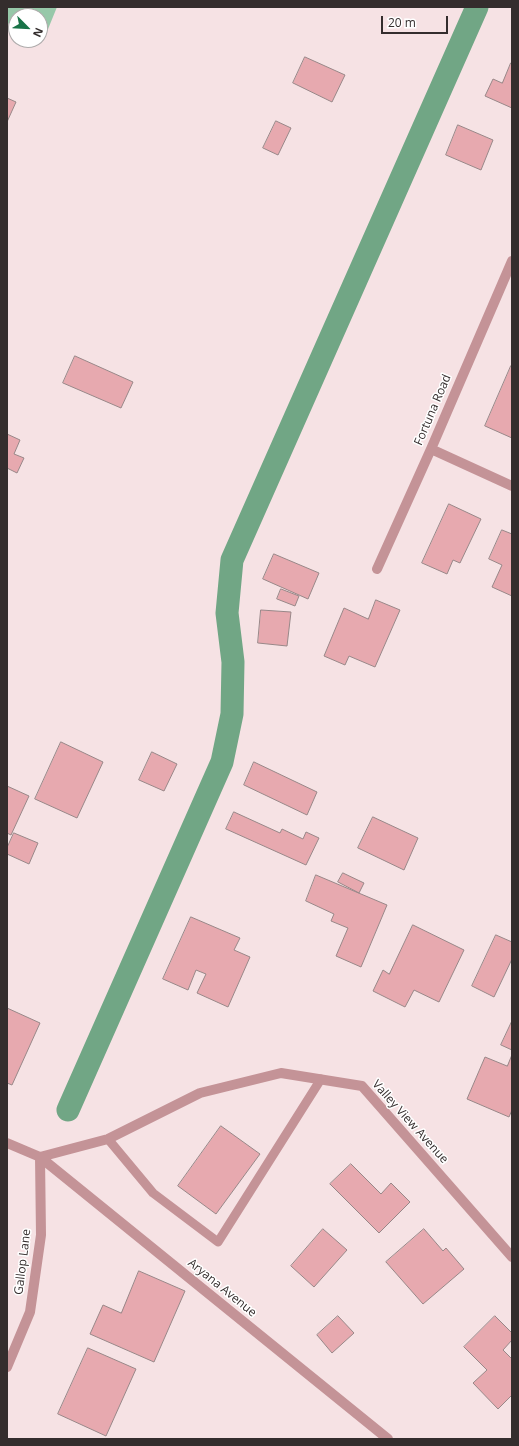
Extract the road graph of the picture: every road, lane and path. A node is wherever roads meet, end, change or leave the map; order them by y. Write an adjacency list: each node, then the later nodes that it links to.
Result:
1 (512, 261): 2 (street, Fortuna Road)
2 (431, 449): 3 (street); 4 (street, Fortuna Road)
3 (512, 486)
4 (377, 569)
5 (321, 1080): 6 (street, Valley View Avenue); 6 (lane); 9 (street, Valley View Avenue)
6 (108, 1139): 8 (street, Valley View Avenue)
7 (7, 1143): 8 (street)
8 (40, 1157): 10 (street, Gallop Lane); 11 (street, Aryana Avenue)
9 (512, 1257)
10 (7, 1366)
11 (388, 1439)

